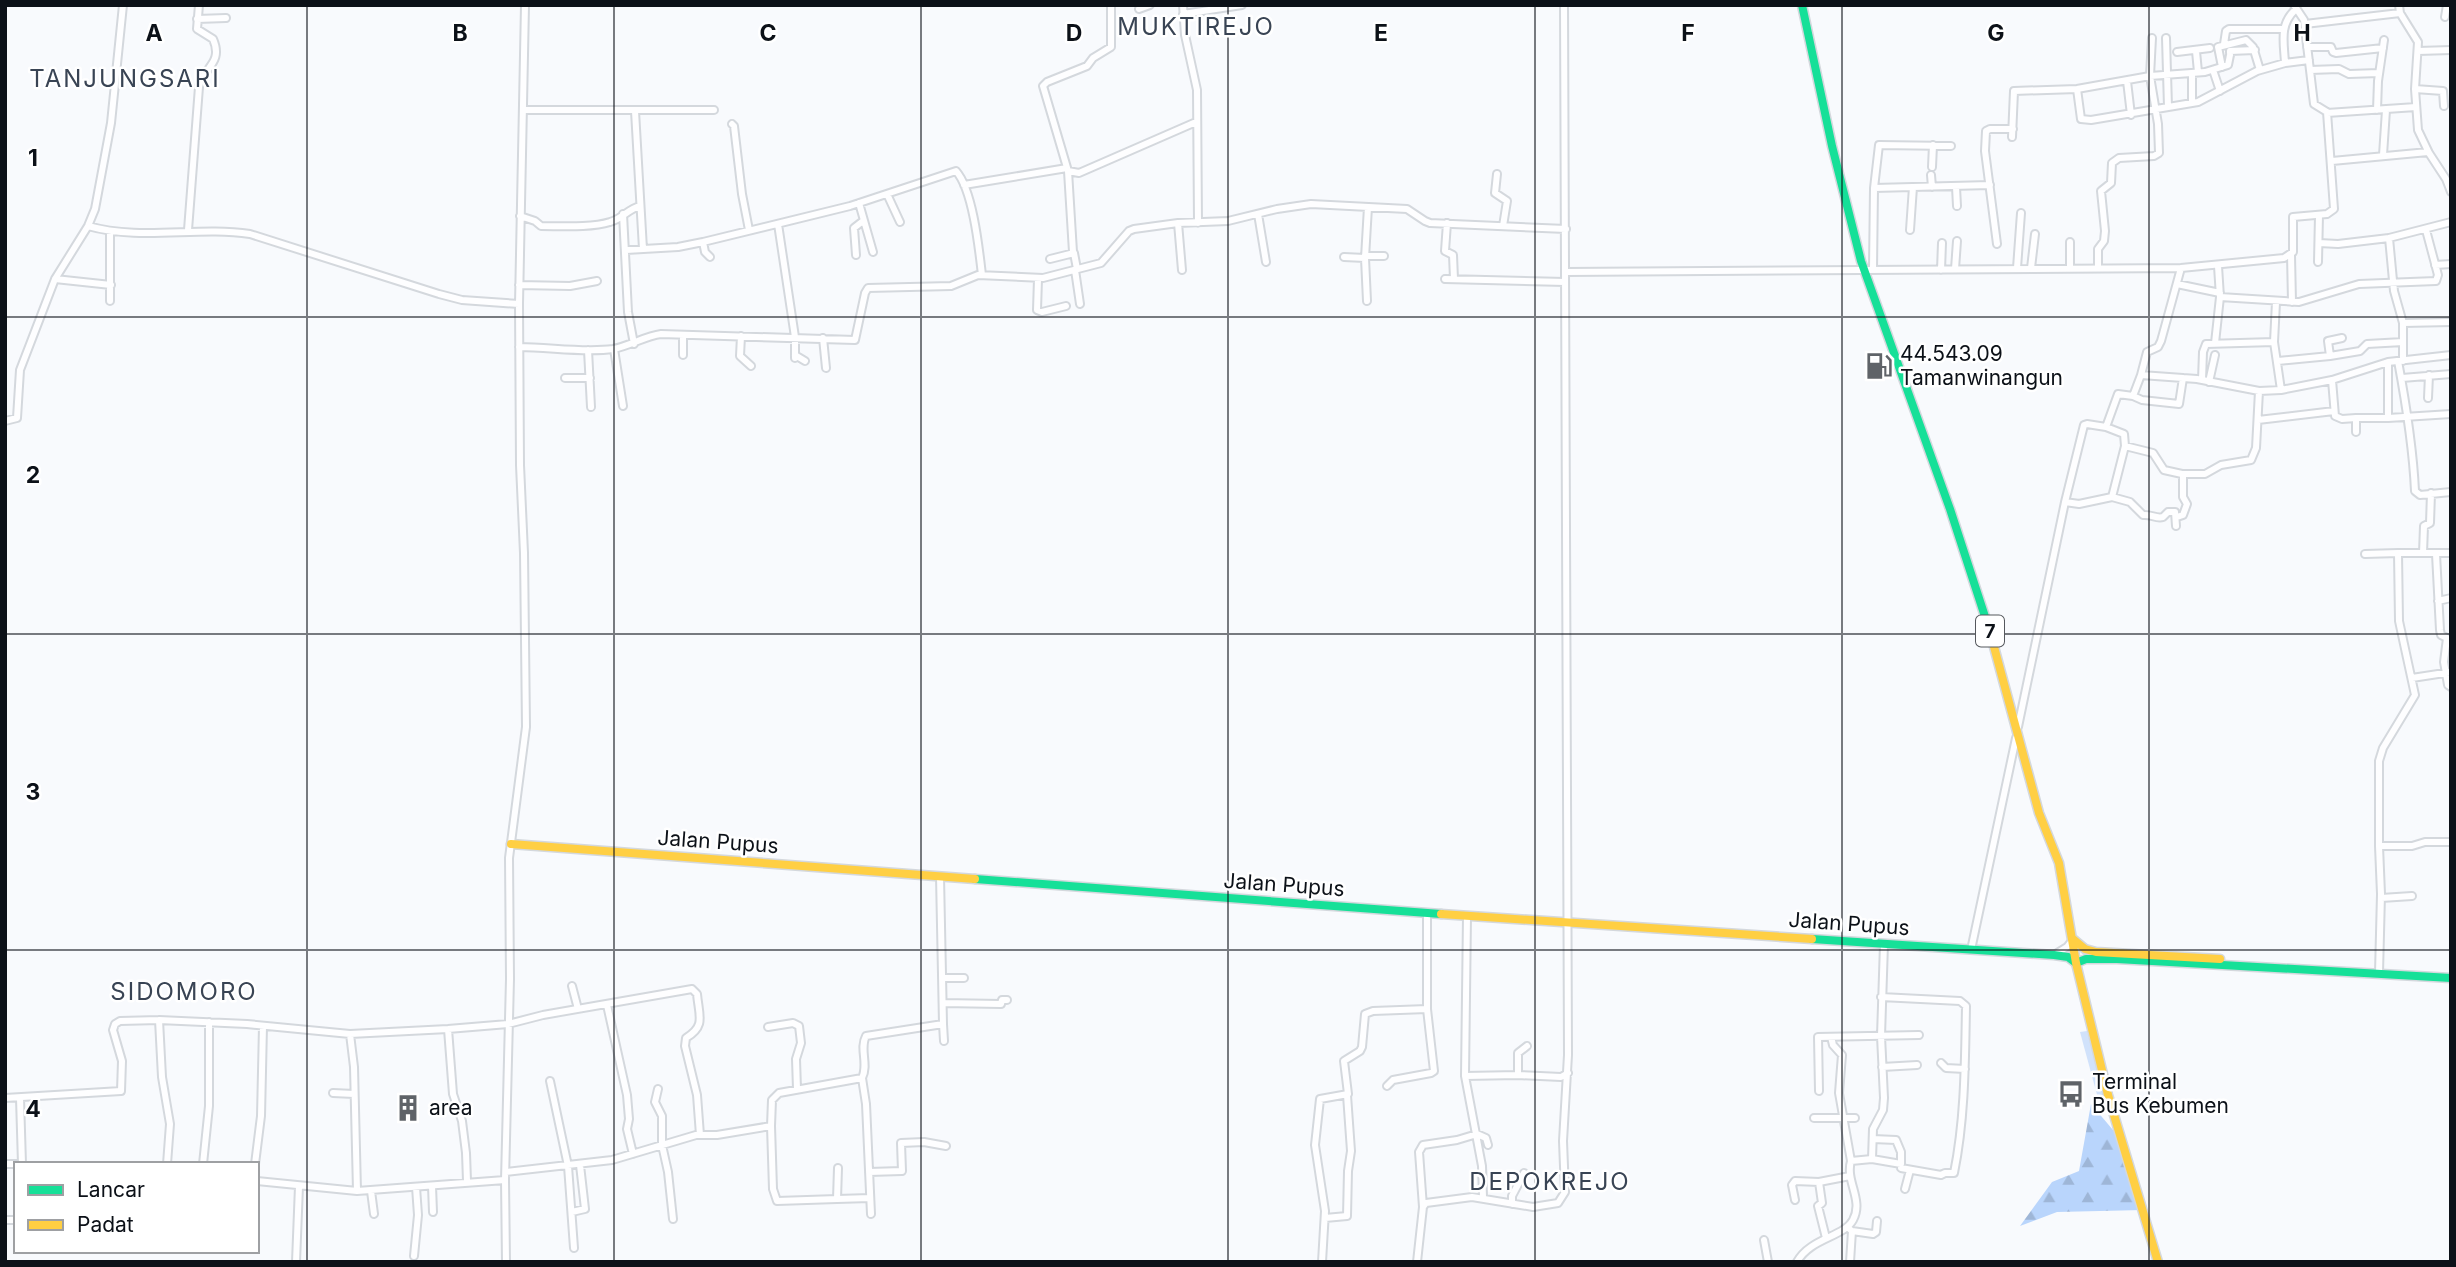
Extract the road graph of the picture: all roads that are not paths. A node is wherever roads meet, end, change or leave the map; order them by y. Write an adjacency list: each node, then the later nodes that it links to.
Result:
1 (123, 5): 97 (street)
2 (199, 5): 19 (street)
3 (525, 5): 56 (street)
4 (1111, 5): 71 (street)
5 (1150, 5): 13 (street)
6 (1183, 5): 15 (street)
7 (1242, 5): 15 (street)
8 (1564, 5): 99 (street)
9 (1802, 5): 134 (main road, 7)
10 (2370, 5): 16 (street)
11 (2447, 5): 17 (street)
12 (2295, 8): 20 (street); 22 (street)
13 (1139, 9)
14 (2400, 9): 16 (street); 36 (street)
15 (1184, 14): 64 (street)
16 (2370, 16): 20 (street)
17 (2445, 17)
18 (226, 18): 19 (street)
19 (197, 19): 100 (street)
20 (2305, 24): 29 (street)
21 (2254, 29): 22 (street); 27 (street); 28 (street)
22 (2283, 29): 39 (street)
23 (2152, 38): 47 (street)
24 (2166, 38): 46 (street)
25 (2384, 40): 31 (street)
26 (2238, 41): 27 (street); 28 (street); 32 (street)
27 (2249, 41): 33 (street)
28 (2224, 44): 40 (street)
29 (2307, 47): 31 (street); 38 (street)
30 (2210, 48): 35 (street)
31 (2383, 48): 45 (street)
32 (2239, 50): 33 (street); 40 (street)
33 (2255, 50): 42 (street)
34 (2451, 50): 36 (street)
35 (2196, 51): 37 (street); 44 (street)
36 (2418, 51): 50 (street)
37 (2177, 52)
38 (2309, 60): 39 (street); 43 (street)
39 (2285, 63): 42 (street)
40 (2222, 67): 41 (street)
41 (2213, 70): 44 (street); 51 (street)
42 (2260, 70): 51 (street)
43 (2310, 70): 45 (street); 62 (street)
44 (2195, 73): 46 (street); 52 (street)
45 (2379, 73): 58 (street)
46 (2167, 75): 47 (street); 54 (street)
47 (2150, 76): 48 (street); 61 (street)
48 (2127, 81): 49 (street); 63 (street)
49 (2077, 89): 63 (street); 74 (street)
50 (2415, 89): 53 (street); 55 (street)
51 (2220, 91): 52 (street)
52 (2192, 103): 54 (street)
53 (2444, 106)
54 (2168, 107): 61 (street)
55 (2416, 107): 59 (street); 68 (street)
56 (524, 110): 60 (street); 89 (street)
57 (714, 110): 60 (street)
58 (2377, 110): 59 (street); 62 (street)
59 (2386, 110): 69 (street)
60 (635, 111): 82 (street)
61 (2155, 111): 63 (street); 129 (street)
62 (2327, 113): 70 (street)
63 (2131, 114)
64 (1196, 122): 71 (street); 95 (street)
65 (732, 124): 101 (street)
66 (1933, 145): 67 (street); 76 (street); 78 (street)
67 (1951, 146)
68 (2428, 152): 69 (street); 79 (street)
69 (2383, 155): 70 (street)
70 (2332, 161): 88 (street)
71 (1067, 169): 73 (street); 116 (street)
72 (1497, 174): 98 (street)
73 (964, 185): 80 (street); 140 (street)
74 (1990, 185): 77 (street); 112 (street)
75 (1913, 187): 76 (street); 78 (street); 102 (street)
76 (1932, 187): 77 (street)
77 (1956, 187): 83 (street)
78 (1874, 188): 134 (street)
79 (2451, 192)
80 (887, 194): 81 (street); 91 (street)
81 (859, 203): 90 (street); 93 (street)
82 (640, 206): 86 (street); 113 (street)
83 (1957, 206)
84 (1368, 207): 87 (street); 96 (street); 122 (street)
85 (2021, 213): 130 (street)
86 (623, 214): 89 (street); 114 (street)
87 (1258, 214): 95 (street); 124 (street)
88 (2319, 215): 111 (street); 118 (street)
89 (520, 216): 150 (street)
90 (863, 221): 115 (street); 117 (street)
91 (900, 222)
92 (2451, 222): 103 (street)
93 (778, 223): 101 (street); 163 (street)
94 (1178, 223): 95 (street); 136 (street); 137 (street)
95 (1199, 223)
96 (1447, 223): 98 (street); 144 (street)
97 (88, 226): 104 (street); 141 (street)
98 (1503, 226): 99 (street)
99 (1566, 229): 139 (street)
100 (188, 230): 104 (street); 156 (street)
101 (749, 230): 107 (street)
102 (1910, 230)
103 (2426, 230): 106 (street); 127 (street)
104 (110, 232): 149 (street)
105 (2035, 234): 131 (street)
106 (2389, 238): 111 (street); 148 (street)
107 (702, 242): 113 (street); 120 (street)
108 (1957, 242): 135 (street)
109 (2070, 242): 132 (street)
110 (1942, 243): 138 (street)
111 (2319, 243): 125 (street)
112 (1997, 244)
113 (643, 249): 114 (street)
114 (626, 250): 168 (street)
115 (873, 252)
116 (1073, 252): 123 (street); 136 (street)
117 (856, 255)
118 (2291, 255): 128 (street); 155 (street)
119 (1384, 256): 122 (street)
120 (710, 257)
121 (1344, 257): 122 (street)
122 (1365, 257): 153 (street)
123 (1050, 259)
124 (1266, 262)
125 (2318, 262)
126 (2451, 264): 127 (street)
127 (2435, 265): 148 (street)
128 (2218, 266): 133 (street); 151 (street)
129 (2098, 267): 132 (street); 133 (street)
130 (2017, 268): 131 (street); 135 (street)
131 (2031, 268): 132 (street)
132 (2070, 268)
133 (2181, 268): 147 (street)
134 (1868, 269): 138 (street); 139 (street); 226 (main road, 7)
135 (1955, 269): 138 (street)
136 (1077, 270): 142 (street); 157 (street)
137 (1182, 270)
138 (1941, 270)
139 (1565, 272): 146 (street)
140 (982, 275): 142 (street); 164 (street)
141 (55, 279): 149 (street); 204 (street)
142 (1038, 279): 158 (street)
143 (1445, 279): 144 (street)
144 (1454, 279): 146 (street)
145 (597, 281): 150 (street)
146 (1565, 282): 235 (street)
147 (2177, 284): 151 (street); 184 (street)
148 (2394, 284): 155 (street); 160 (street)
149 (111, 285): 152 (street)
150 (519, 285): 156 (street)
151 (2220, 295): 154 (street); 169 (street)
152 (110, 301)
153 (1367, 301)
154 (2276, 302): 155 (street); 166 (street)
155 (2292, 302)
156 (519, 304): 170 (street)
157 (1080, 304)
158 (1066, 306)
159 (2451, 322): 160 (street)
160 (2403, 323): 167 (street)
161 (683, 335): 162 (street); 168 (street); 173 (street)
162 (741, 336): 163 (street); 181 (street)
163 (794, 337): 164 (street); 177 (street)
164 (823, 338): 182 (street)
165 (2342, 338): 176 (street)
166 (2274, 342): 169 (street); 178 (street)
167 (2403, 342): 176 (street); 179 (street)
168 (634, 344): 171 (street)
169 (2215, 344): 191 (street)
170 (519, 347): 172 (street); 228 (street)
171 (614, 348): 172 (street); 196 (street)
172 (588, 350): 187 (street)
173 (683, 355)
174 (2215, 355): 191 (street)
175 (2451, 355): 179 (street)
176 (2330, 356): 178 (street)
177 (805, 361)
178 (2278, 361): 192 (street)
179 (2400, 361): 180 (street); 189 (street)
180 (2388, 362): 190 (street); 202 (street)
181 (751, 366)
182 (826, 368)
183 (2451, 374): 185 (street)
184 (2141, 375): 188 (street); 194 (street)
185 (2429, 375): 189 (street); 195 (street)
186 (565, 378): 187 (street)
187 (590, 378): 197 (street)
188 (2183, 378): 191 (street); 194 (street)
189 (2402, 378): 200 (street)
190 (2332, 380): 192 (street); 198 (street)
191 (2206, 381): 193 (street)
192 (2281, 390): 193 (street)
193 (2259, 391): 203 (street)
194 (2133, 397): 205 (street)
195 (2428, 398)
196 (623, 406)
197 (591, 407)
198 (2334, 411): 201 (street); 203 (street)
199 (2451, 414): 200 (street)
200 (2407, 416): 202 (street); 210 (street)
201 (2356, 418): 202 (street); 206 (street)
202 (2388, 418)
203 (2258, 420): 208 (street)
204 (5, 421)
205 (2106, 427): 207 (street); 212 (street)
206 (2356, 432)
207 (2125, 446): 208 (street); 211 (street)
208 (2183, 474): 213 (street)
209 (2451, 492): 210 (street)
210 (2431, 494): 218 (street)
211 (2112, 497): 212 (street); 213 (street)
212 (2065, 502): 226 (street)
213 (2177, 517): 214 (street)
214 (2176, 526)
215 (2398, 553): 217 (street); 218 (street); 224 (street)
216 (2451, 553): 219 (street)
217 (2365, 554)
218 (2423, 554): 219 (street)
219 (2436, 554): 221 (street)
220 (2451, 598): 221 (street)
221 (2438, 601): 222 (street)
222 (2449, 637): 223 (street)
223 (2448, 673): 224 (street); 225 (street)
224 (2412, 678): 229 (street)
225 (2451, 687)
226 (2017, 735): 236 (main road, 7); 238 (street)
227 (2451, 842): 229 (street)
228 (511, 844): 230 (main road, Jalan Pupus); 254 (street)
229 (2379, 846): 232 (street)
230 (940, 876): 233 (main road, Jalan Pupus); 243 (street)
231 (2412, 896): 232 (street)
232 (2381, 898): 241 (street)
233 (1427, 913): 234 (main road, Jalan Pupus); 251 (street)
234 (1467, 916): 235 (main road, Jalan Pupus); 271 (street)
235 (1566, 923): 237 (main road, Jalan Pupus); 269 (street)
236 (2073, 939): 239 (street); 240 (main road, 7); 241 (main road, Jalan Pupus)
237 (1884, 944): 238 (main road, Jalan Pupus); 246 (street)
238 (1970, 950): 239 (main road, Jalan Pupus)
239 (2054, 955): 240 (main road, Jalan Pupus)
240 (2076, 963): 241 (main road, Jalan Pupus); 343 (main road, 7)
241 (2379, 970): 242 (main road, Jalan Pupus)
242 (2451, 975)
243 (942, 978): 244 (street); 248 (street)
244 (964, 978)
245 (572, 986): 250 (street)
246 (1881, 996): 262 (street); 268 (street)
247 (1007, 1000): 248 (street)
248 (943, 1003): 255 (street)
249 (607, 1005): 250 (street); 288 (street); 293 (street)
250 (579, 1009): 254 (street)
251 (1427, 1009): 274 (street); 280 (street)
252 (159, 1020): 253 (street); 282 (street); 297 (street)
253 (209, 1022): 256 (street); 298 (street)
254 (508, 1024): 258 (street); 307 (street)
255 (943, 1024): 263 (street); 272 (street)
256 (263, 1026): 259 (street); 299 (street)
257 (768, 1027): 276 (street)
258 (448, 1030): 259 (street); 310 (street)
259 (350, 1034): 279 (street)
260 (1919, 1035): 262 (street)
261 (1831, 1037): 262 (street); 277 (street); 284 (street)
262 (1881, 1037): 267 (street)
263 (944, 1041)
264 (1527, 1045): 270 (street)
265 (1941, 1063): 268 (street)
266 (1917, 1065): 267 (street)
267 (1882, 1067): 289 (street)
268 (1965, 1069): 304 (street)
269 (1568, 1073): 270 (street); 322 (street)
270 (1517, 1075): 271 (street)
271 (1465, 1076): 287 (street)
272 (862, 1078): 276 (street); 305 (street)
273 (551, 1081): 301 (street)
274 (1387, 1086)
275 (658, 1089): 290 (street)
276 (797, 1089): 286 (street)
277 (1819, 1091)
278 (332, 1093): 279 (street)
279 (354, 1094): 316 (street)
280 (1347, 1095): 328 (street); 328 (street)
281 (5, 1098): 282 (street)
282 (20, 1098): 296 (street)
283 (1814, 1118): 284 (street)
284 (1845, 1118): 285 (street); 295 (street)
285 (1855, 1118)
286 (771, 1126): 288 (street); 320 (street)
287 (1477, 1134): 291 (street); 318 (street); 323 (street)
288 (701, 1135): 290 (street)
289 (1872, 1139): 294 (street); 302 (street)
290 (662, 1145): 293 (street); 329 (street)
291 (1488, 1145)
292 (946, 1146): 305 (street)
293 (633, 1154): 300 (street)
294 (1872, 1159): 295 (street); 302 (street)
295 (1851, 1161): 308 (street)
296 (22, 1162)
297 (167, 1162)
298 (203, 1162)
299 (255, 1162)
300 (580, 1165): 301 (street); 325 (street)
301 (568, 1166): 307 (street); 325 (street)
302 (1900, 1167): 304 (street)
303 (838, 1168): 320 (street)
304 (1910, 1170): 315 (street)
305 (869, 1172): 319 (street)
306 (1524, 1173): 322 (street)
307 (505, 1176): 310 (street); 338 (street)
308 (1850, 1177): 311 (street); 331 (street)
309 (259, 1181): 312 (street)
310 (467, 1181): 313 (street)
311 (1819, 1182): 321 (street); 332 (street)
312 (299, 1186): 316 (street); 337 (street)
313 (432, 1186): 314 (street); 324 (street)
314 (416, 1187): 317 (street); 335 (street)
315 (1905, 1189)
316 (357, 1191): 317 (street)
317 (372, 1191): 326 (street)
318 (1483, 1197): 322 (street); 323 (street)
319 (870, 1198): 320 (street); 327 (street)
320 (837, 1199)
321 (1795, 1200)
322 (1512, 1204)
323 (1423, 1207): 340 (street)
324 (433, 1212)
325 (572, 1212): 334 (street)
326 (374, 1214)
327 (871, 1214)
328 (1325, 1217): 339 (street)
329 (673, 1219)
330 (1877, 1221): 331 (street)
331 (1850, 1229): 332 (street); 342 (street)
332 (1825, 1238): 336 (street)
333 (1764, 1240): 341 (street)
334 (574, 1248)
335 (414, 1256)
336 (1799, 1261)
337 (296, 1262)
338 (506, 1262)
339 (1322, 1262)
340 (1417, 1262)
341 (1768, 1262)
342 (1850, 1262)
343 (2158, 1262)

